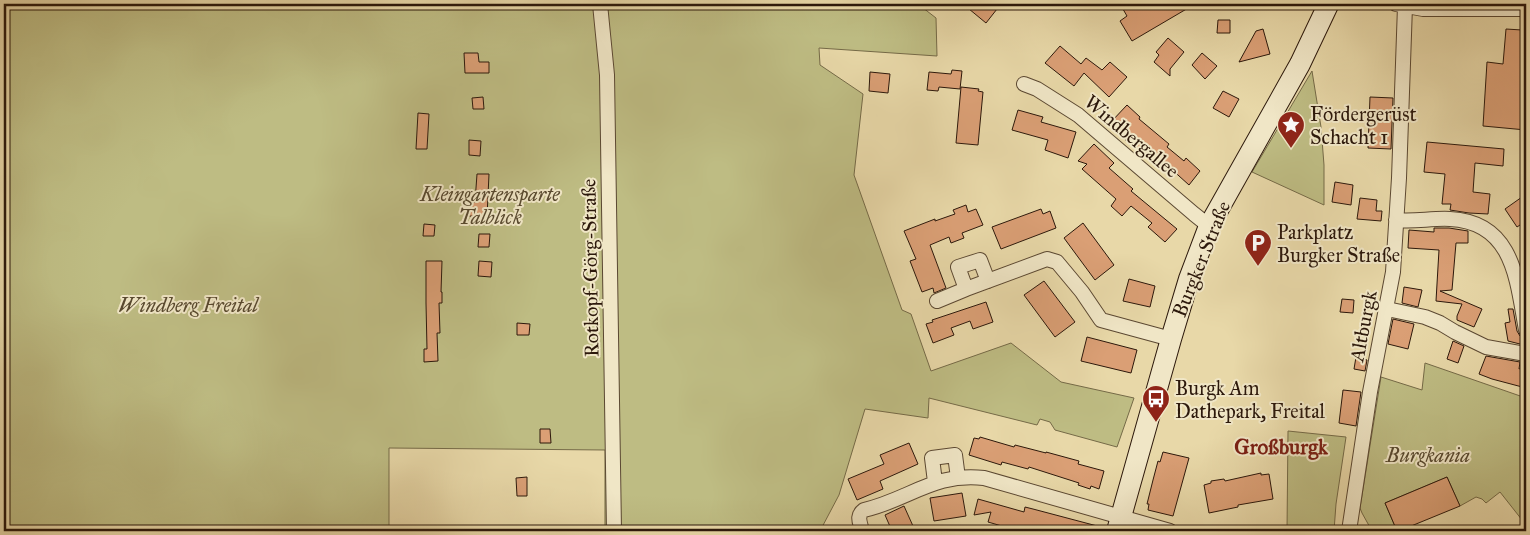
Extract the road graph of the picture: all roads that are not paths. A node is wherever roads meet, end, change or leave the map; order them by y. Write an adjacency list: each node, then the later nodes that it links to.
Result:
1 (600, 4): 18 (street, Rotkopf-Görg-Straße)
2 (1332, 4): 7 (main road, Burgker Straße)
3 (1400, 5): 4 (street); 6 (street, Altburgk)
4 (1526, 9)
5 (1024, 84): 7 (street, Windbergallee)
6 (1396, 220): 11 (street, Altburgk); 12 (street)
7 (1210, 226): 13 (main road, Burgker Straße)
8 (988, 281): 9 (street); 9 (street); 13 (street)
9 (966, 289): 10 (street)
10 (936, 301)
11 (1387, 309): 14 (street); 21 (street, Altburgk)
12 (1526, 330)
13 (1170, 339): 17 (main road, Burgker Straße)
14 (1526, 354)
15 (958, 478): 16 (street); 16 (street); 17 (street)
16 (935, 482): 19 (street)
17 (1119, 524): 20 (street)
18 (614, 531)
19 (862, 531)
20 (1170, 531)
21 (1349, 531)

